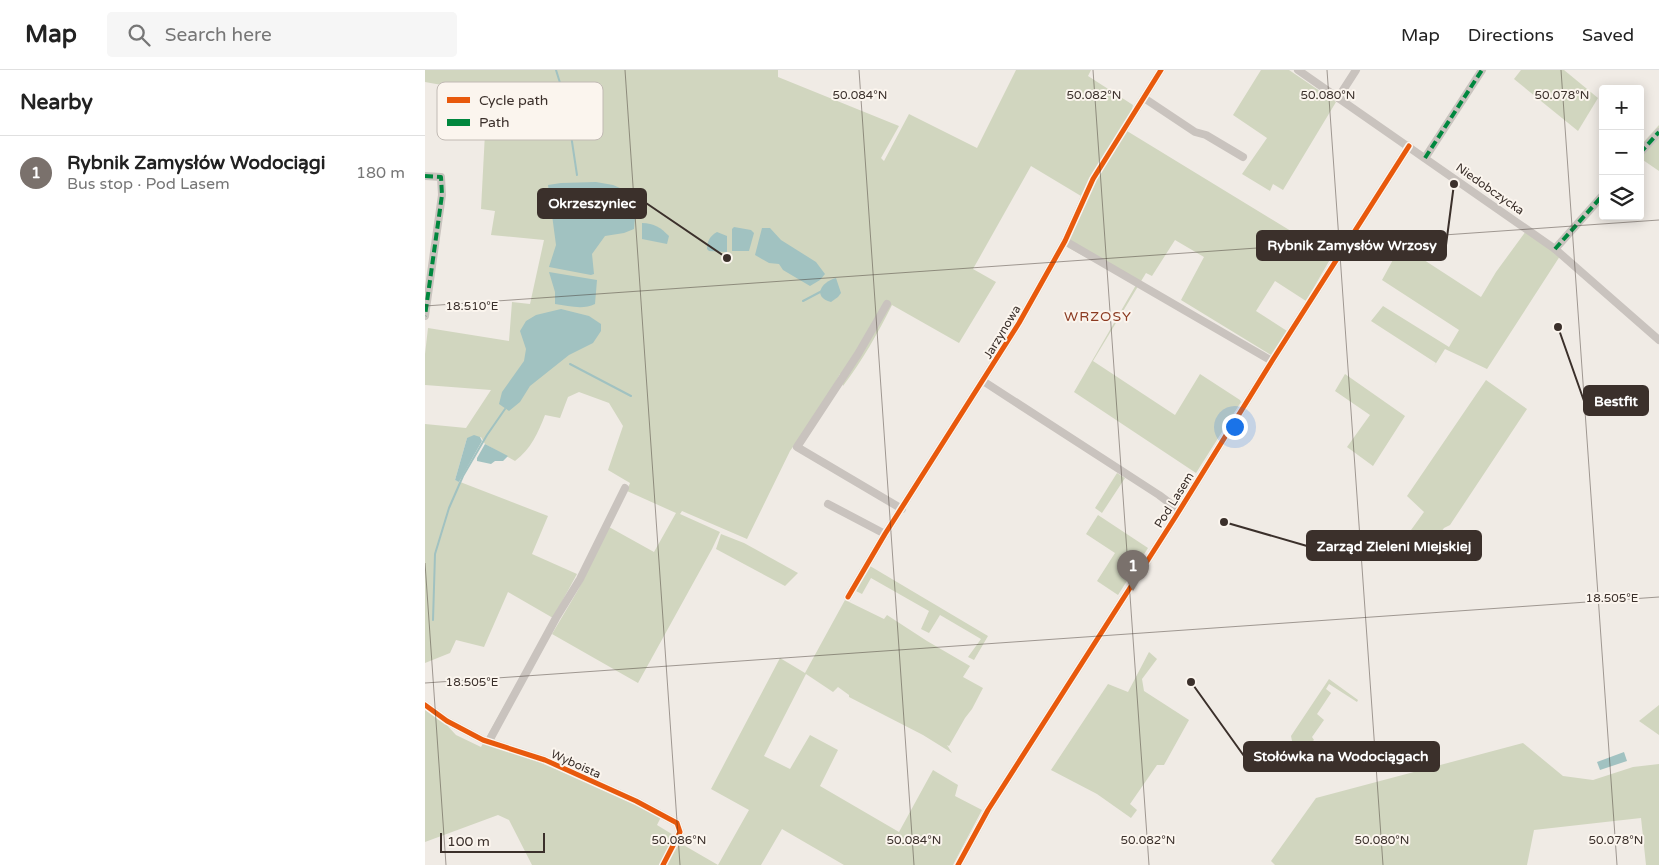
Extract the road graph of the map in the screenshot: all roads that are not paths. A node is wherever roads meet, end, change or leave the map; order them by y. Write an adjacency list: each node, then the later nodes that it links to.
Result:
1 (1161, 70): 5 (street, Jarzynowa)
2 (1298, 70): 6 (street, Niedobczycka)
3 (1356, 70): 6 (street)
4 (1482, 70): 11 (street)
5 (1144, 98): 10 (street); 14 (street, Jarzynowa)
6 (1338, 98): 8 (street, Niedobczycka)
7 (1659, 132): 9 (street)
8 (1409, 146): 11 (street, Niedobczycka); 19 (street, Pod Lasem)
9 (1644, 149)
10 (1243, 157)
11 (1425, 158): 15 (street, Niedobczycka)
12 (425, 176): 17 (street)
13 (1599, 200): 15 (street)
14 (1065, 241): 19 (street); 20 (street, Jarzynowa)
15 (1555, 249): 18 (street, Niedobczycka)
16 (887, 304): 23 (street)
17 (425, 316)
18 (1659, 340)
19 (1272, 361): 24 (street, Pod Lasem)
20 (983, 381): 23 (street, Jarzynowa); 24 (street)
21 (625, 488): 28 (street)
22 (828, 504): 25 (street)
23 (902, 509): 25 (street, Jarzynowa)
24 (1179, 510): 30 (street, Pod Lasem)
25 (885, 534): 26 (street, Jarzynowa)
26 (848, 597)
27 (425, 705): 28 (street, Wyboista)
28 (489, 741): 29 (street, Wyboista)
29 (663, 865)
30 (958, 865)

